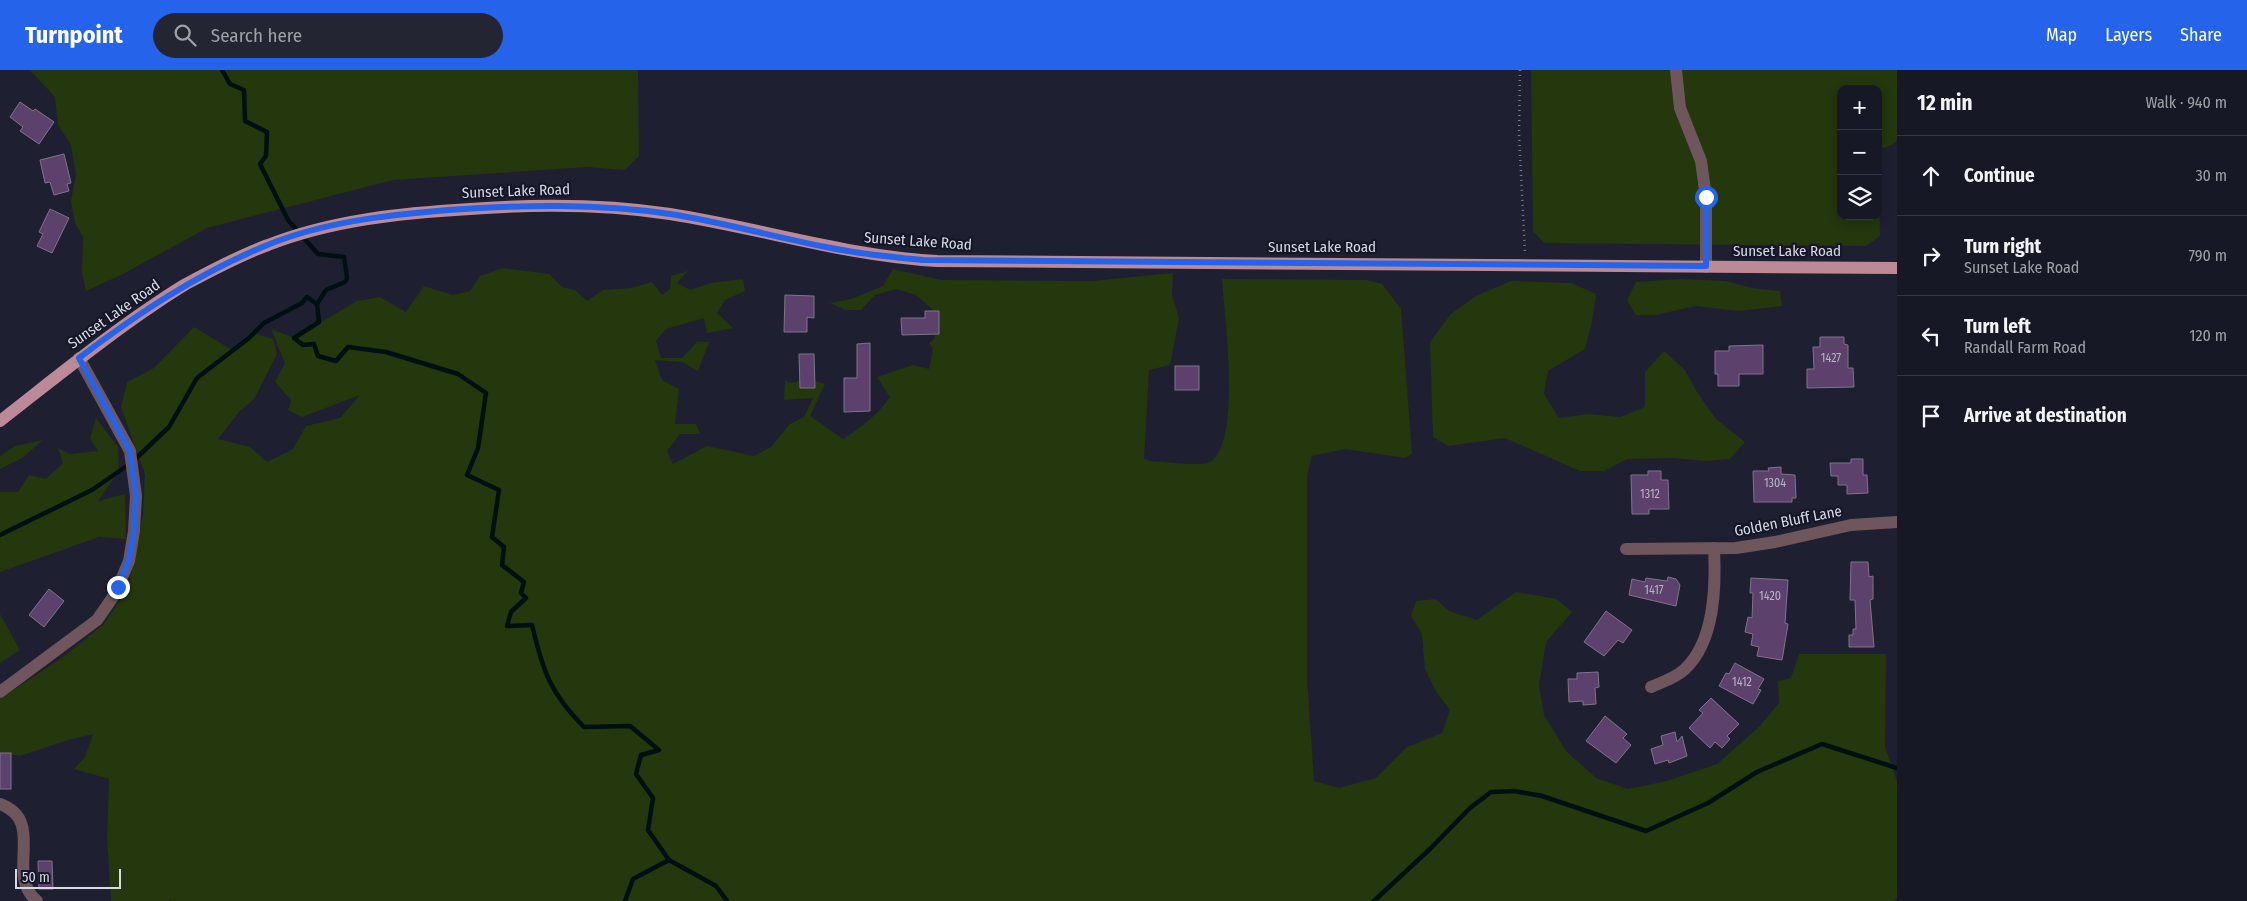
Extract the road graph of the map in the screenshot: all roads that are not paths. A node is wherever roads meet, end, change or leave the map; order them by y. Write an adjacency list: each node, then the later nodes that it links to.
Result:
1 (1676, 70): 2 (street)
2 (1706, 266): 3 (main road, Sunset Lake Road); 4 (main road, Sunset Lake Road)
3 (1897, 268)
4 (79, 358): 5 (main road, Sunset Lake Road); 10 (street)
5 (0, 421)
6 (1897, 522): 7 (street, Golden Bluff Lane)
7 (1714, 548): 8 (street, Golden Bluff Lane); 9 (street)
8 (1626, 549)
9 (1650, 686)
10 (0, 692)
11 (0, 804): 12 (street)
12 (37, 901)

